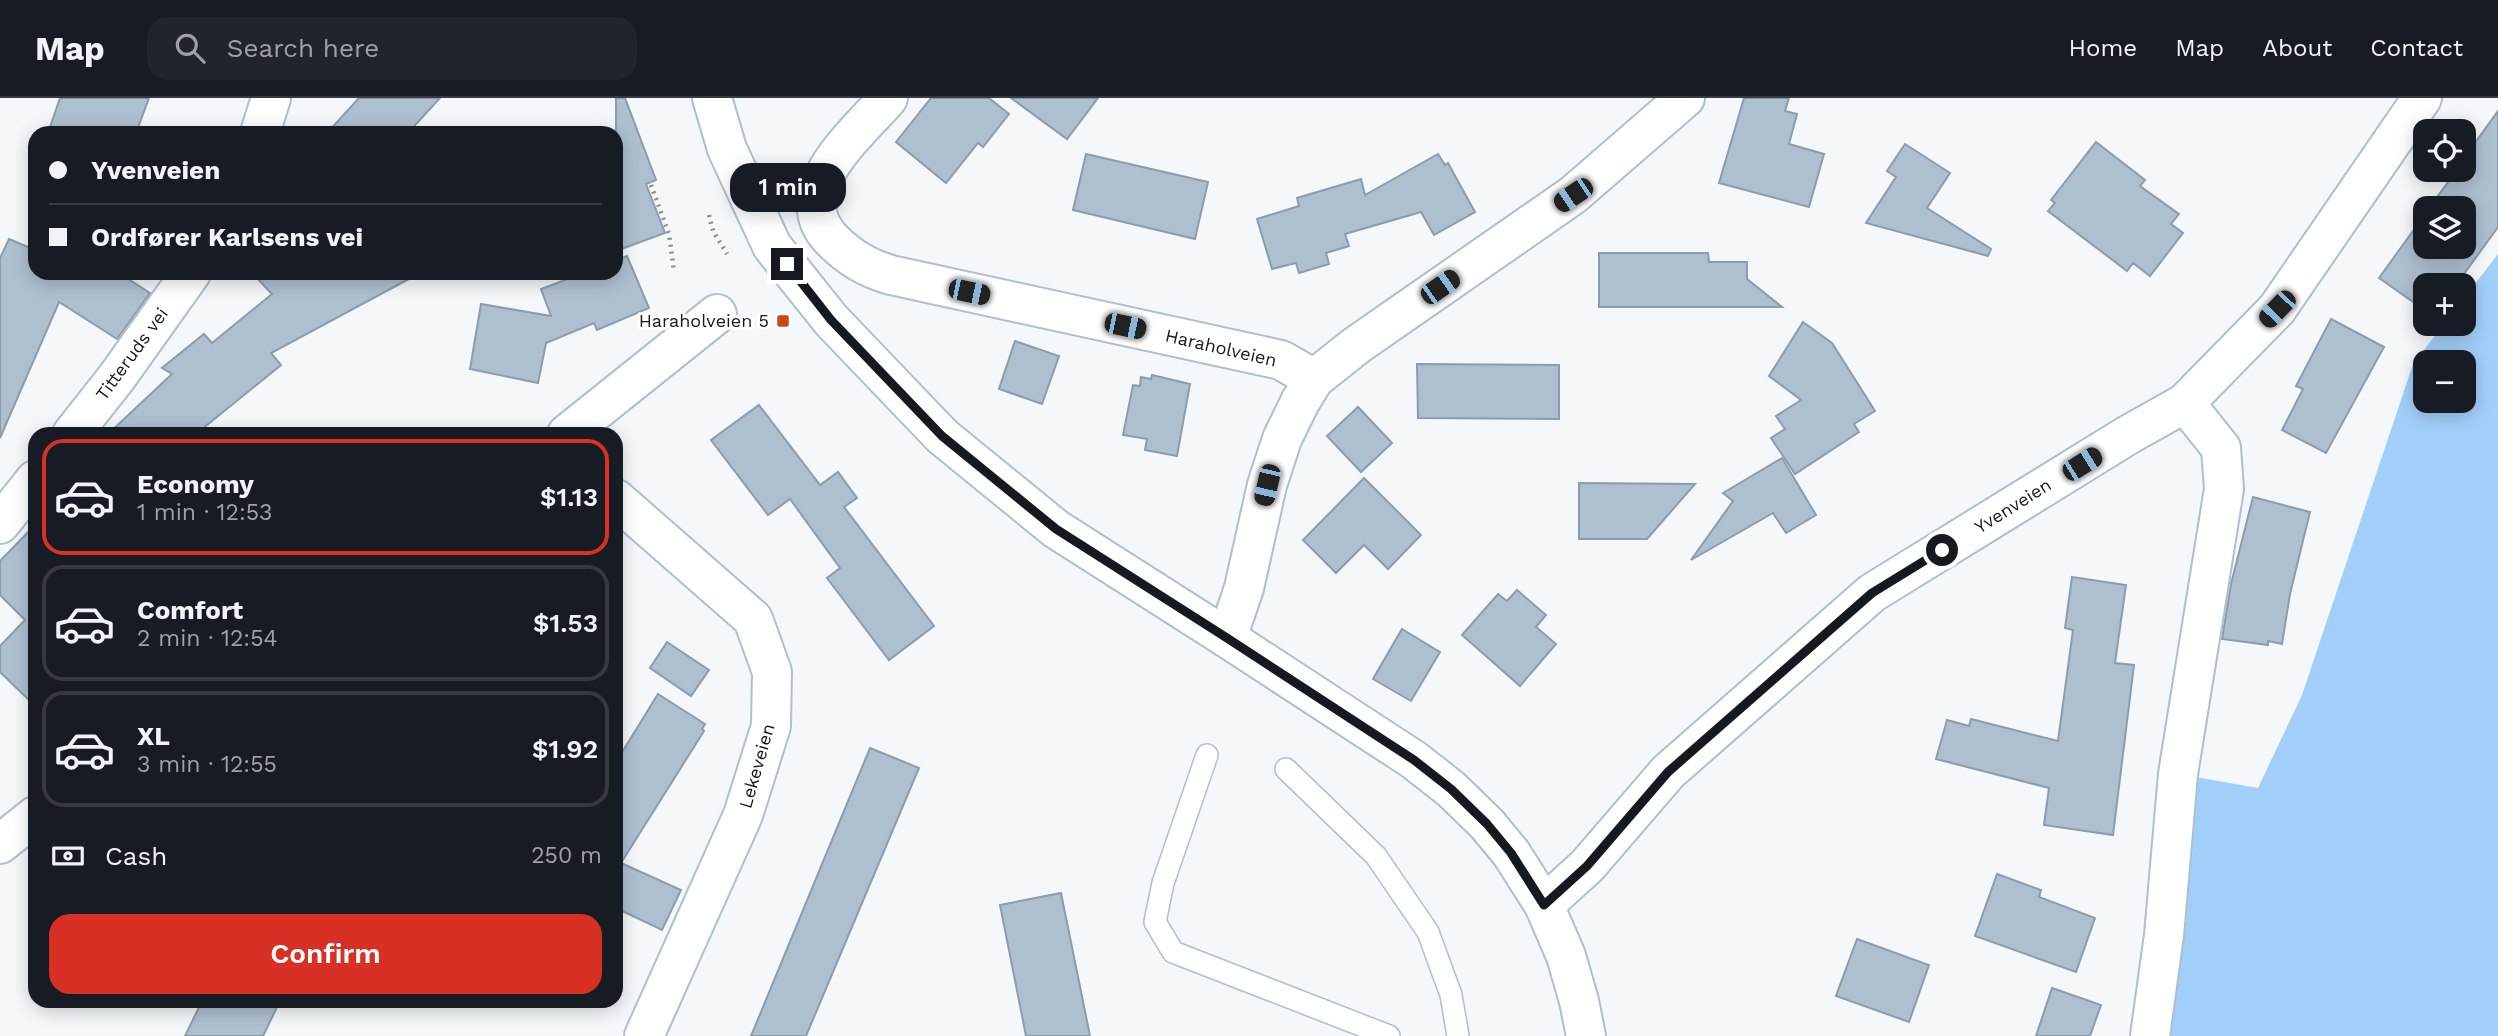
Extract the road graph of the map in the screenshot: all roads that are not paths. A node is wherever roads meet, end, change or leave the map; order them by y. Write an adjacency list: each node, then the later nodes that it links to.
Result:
1 (271, 98): 6 (street)
2 (712, 98): 16 (street)
3 (888, 98): 9 (street, Haraholveien)
4 (1685, 98): 9 (street)
5 (2422, 98): 10 (street, Yvenveien)
6 (262, 126)
7 (186, 280): 11 (street, Titteruds vei)
8 (717, 314): 12 (street)
9 (1314, 379): 16 (street)
10 (2185, 403): 21 (street, Yvenveien); 26 (street)
11 (78, 427)
12 (576, 427)
13 (28, 489): 15 (street)
14 (623, 505): 22 (street, Lekeveien)
15 (0, 524)
16 (1227, 638): 21 (street)
17 (1207, 755): 23 (lane)
18 (1286, 769): 24 (lane)
19 (28, 822): 20 (street)
20 (0, 844)
21 (1544, 905): 25 (street)
22 (644, 1036)
23 (1389, 1036)
24 (1458, 1036)
25 (1586, 1036)
26 (2150, 1036)

